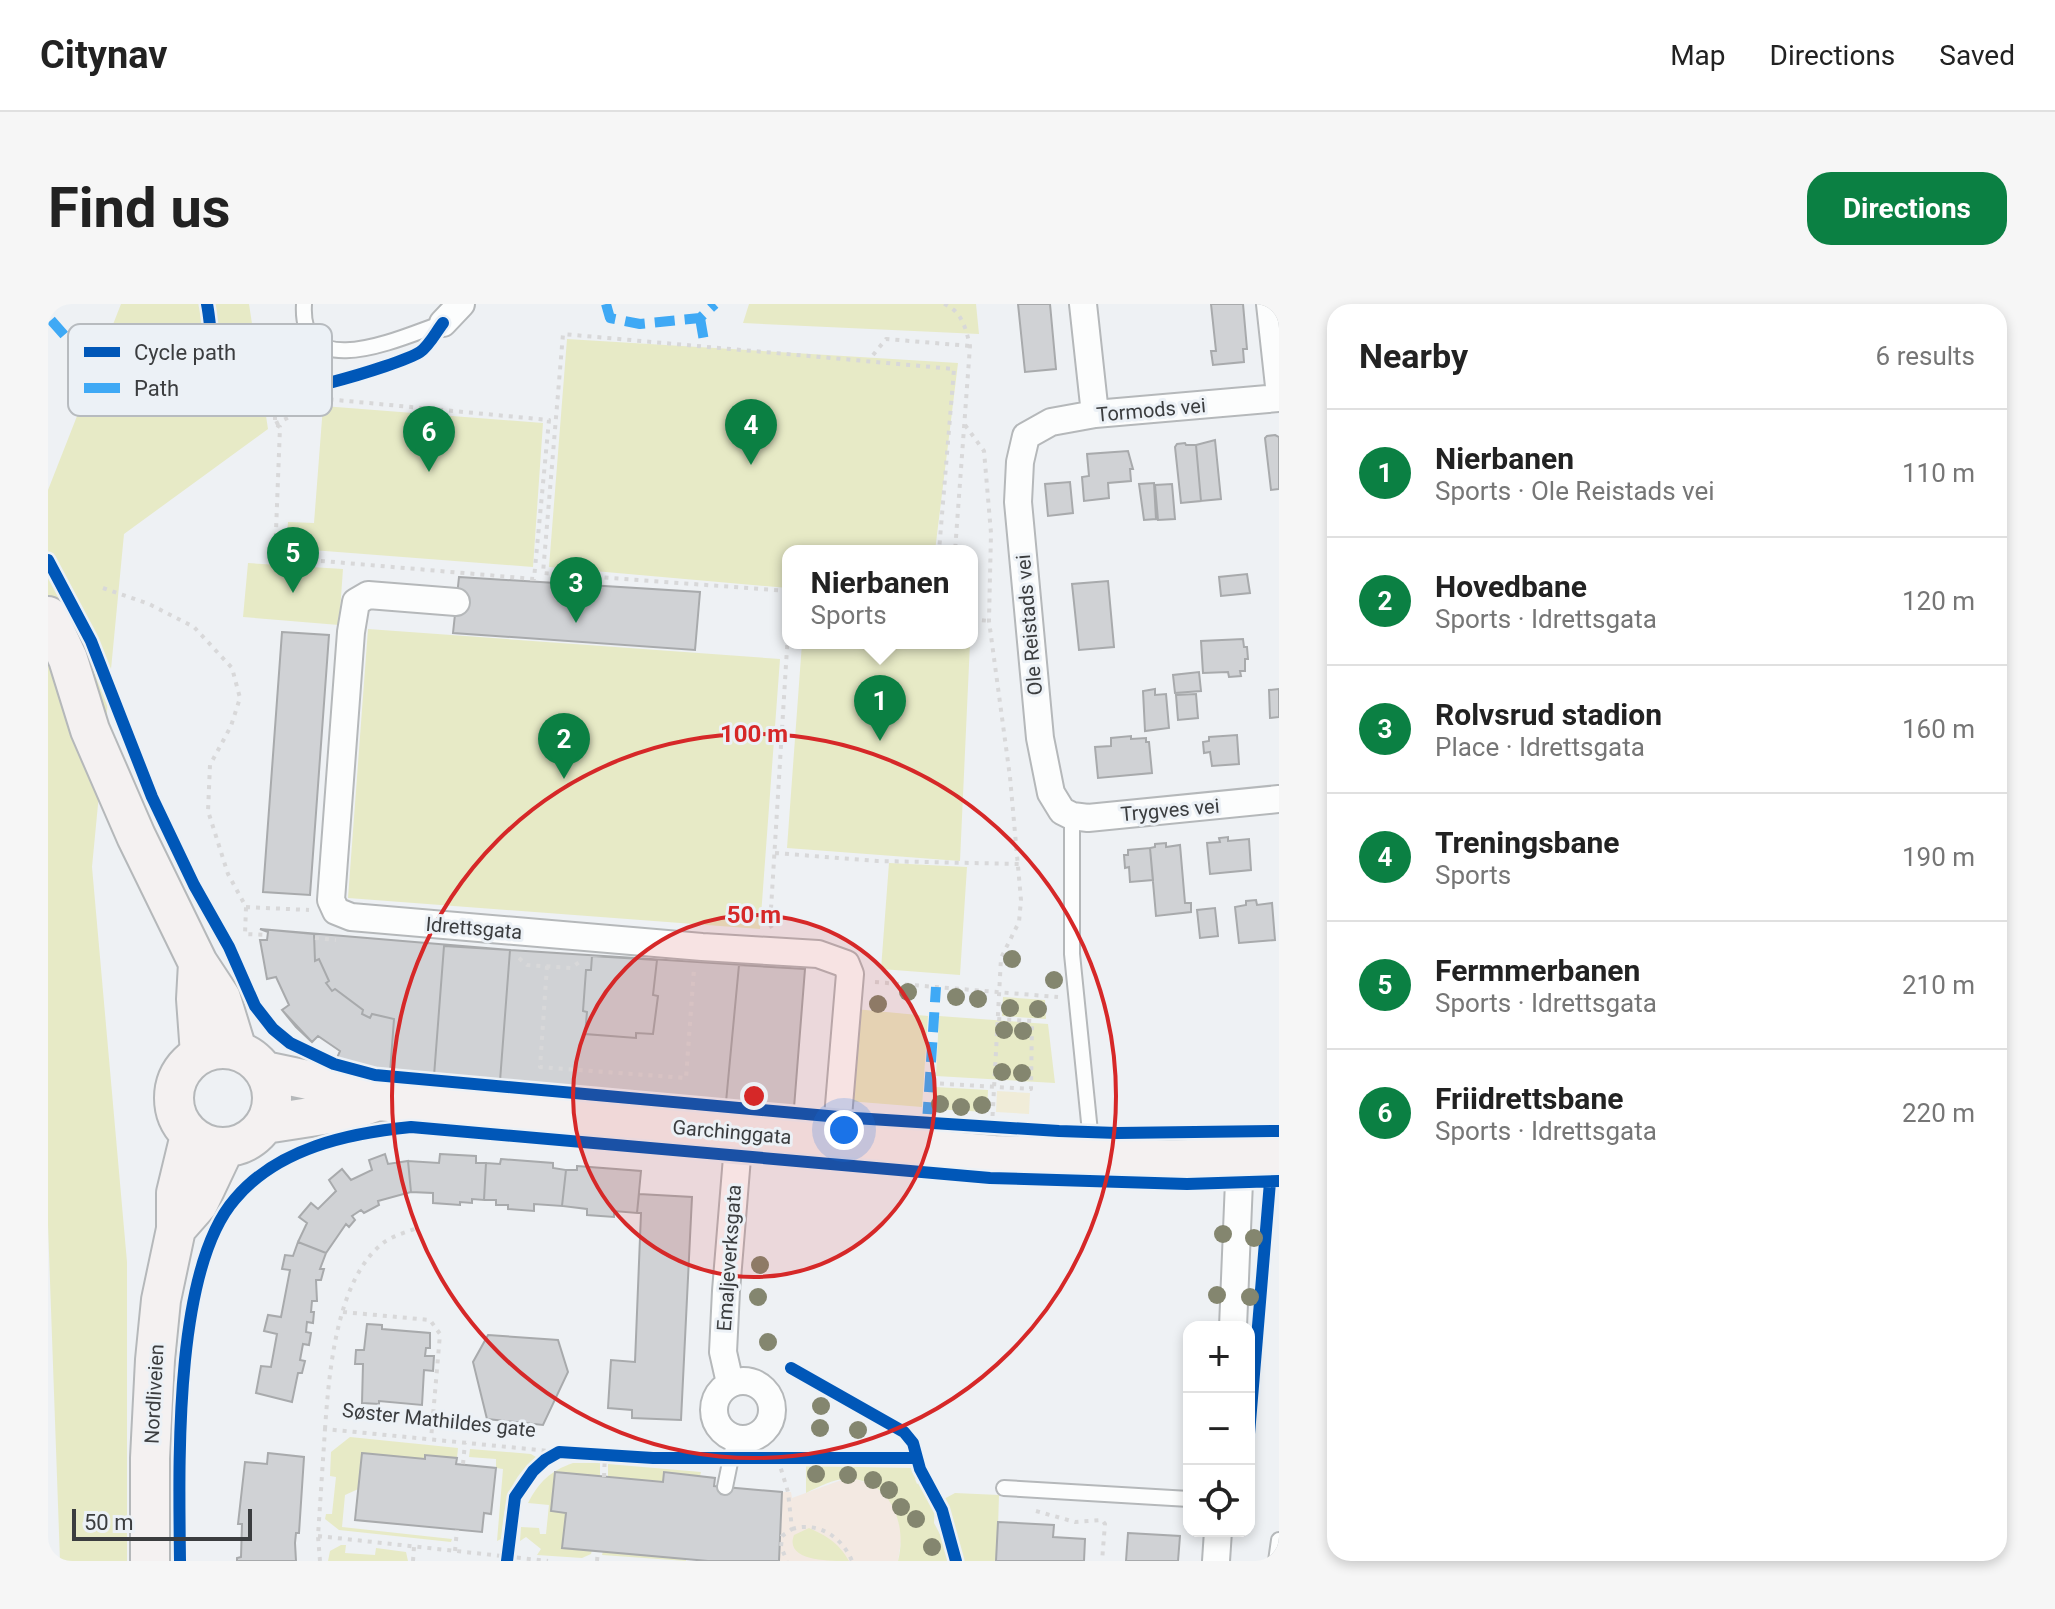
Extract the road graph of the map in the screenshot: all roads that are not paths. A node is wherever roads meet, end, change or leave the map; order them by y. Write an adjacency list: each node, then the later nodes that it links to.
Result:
1 (304, 304): 5 (lane)
2 (1083, 304): 9 (street)
3 (1270, 304): 7 (street)
4 (452, 313): 6 (lane)
5 (306, 324)
6 (332, 350)
7 (1279, 386)
8 (1279, 398): 9 (street, Tormods vei)
9 (1095, 414): 10 (street, Tormods vei)
10 (1026, 436): 16 (street, Ole Reistads vei)
11 (456, 602): 24 (street, Idrettsgata)
12 (48, 616): 14 (main road)
13 (48, 667): 14 (main road)
14 (90, 730): 17 (main road)
15 (1279, 799): 16 (street, Trygves vei)
16 (1067, 814): 27 (lane)
17 (198, 963): 18 (main road); 19 (main road)
18 (200, 1054): 19 (main road); 23 (main road)
19 (251, 1061): 20 (main road, Garchinggata); 21 (main road)
20 (378, 1101): 21 (main road, Garchinggata); 22 (main road, Garchinggata)
21 (265, 1124): 23 (main road)
22 (739, 1133): 24 (main road, Garchinggata); 29 (street, Emaljeverksgata)
23 (207, 1141): 36 (main road, Nordliveien)
24 (836, 1141): 27 (main road, Garchinggata)
25 (1279, 1155): 26 (main road, Garchinggata)
26 (1240, 1157): 27 (main road, Garchinggata); 28 (street)
27 (1086, 1158)
28 (1233, 1321)
29 (730, 1383): 30 (street); 30 (street)
30 (733, 1448): 31 (lane)
31 (725, 1487)
32 (1004, 1488): 33 (lane)
33 (1183, 1499)
34 (1218, 1537): 37 (street)
35 (1279, 1540): 38 (lane)
36 (150, 1561)
37 (1216, 1561)
38 (1276, 1561)

